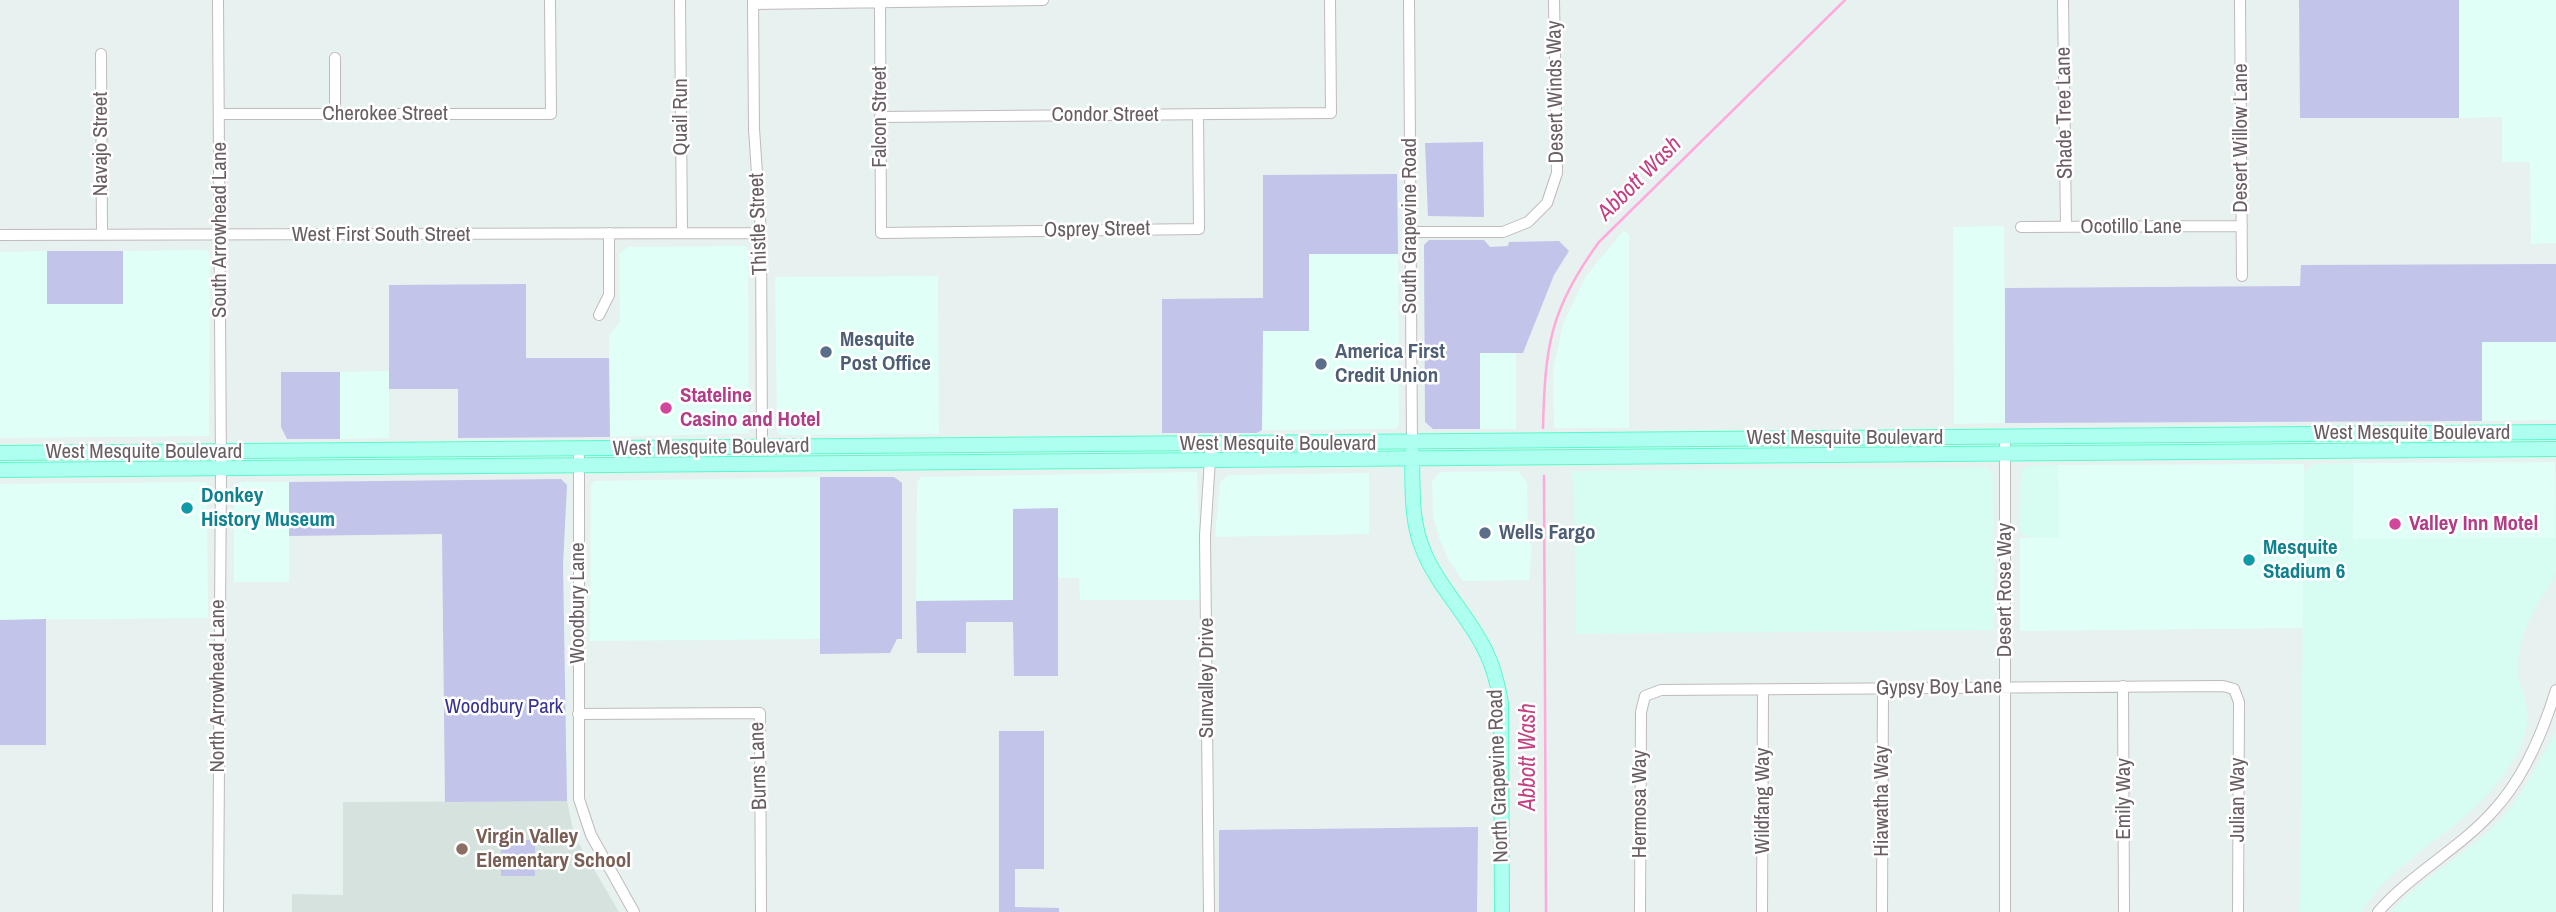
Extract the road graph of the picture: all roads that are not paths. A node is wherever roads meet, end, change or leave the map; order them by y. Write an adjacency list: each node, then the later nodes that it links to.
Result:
1 (218, 0): 14 (street, South Arrowhead Lane)
2 (550, 0): 15 (street, Cherokee Street)
3 (680, 0): 23 (street, Quail Run)
4 (1043, 0): 11 (street)
5 (1330, 0): 16 (street, Condor Street)
6 (1409, 0): 21 (street, South Grapevine Road)
7 (1554, 0): 21 (street, Desert Winds Way)
8 (2063, 0): 20 (street, Shade Tree Lane)
9 (2240, 0): 18 (street, Desert Willow Lane)
10 (753, 2): 11 (street); 24 (street, Thistle Street)
11 (880, 2): 17 (street, Falcon Street)
12 (101, 54): 26 (street, Navajo Street)
13 (335, 58): 15 (street)
14 (219, 114): 15 (street, Cherokee Street); 28 (street, South Arrowhead Lane)
15 (335, 114)
16 (1198, 115): 17 (street, Condor Street); 25 (street, Osprey Street)
17 (880, 117): 25 (street, Falcon Street)
18 (2242, 226): 20 (street, Ocotillo Lane); 29 (street, Desert Willow Lane)
19 (2021, 227): 20 (street, Ocotillo Lane)
20 (2066, 227)
21 (1411, 232): 39 (street, South Grapevine Road)
22 (609, 233): 23 (street, West First South Street); 28 (street, West First South Street); 30 (street)
23 (682, 233): 24 (street, West First South Street)
24 (761, 233): 36 (street, Thistle Street)
25 (881, 233)
26 (102, 234): 27 (street, West First South Street); 28 (street, West First South Street)
27 (0, 235)
28 (220, 236): 43 (street, South Arrowhead Lane)
29 (2242, 276)
30 (599, 315)
31 (2556, 432): 32 (main road, West Mesquite Boulevard)
32 (2005, 437): 33 (main road, West Mesquite Boulevard); 41 (street, Desert Rose Way)
33 (1715, 439): 39 (main road, West Mesquite Boulevard); 42 (main road)
34 (1210, 444): 35 (main road, West Mesquite Boulevard); 39 (main road, West Mesquite Boulevard); 44 (street, Sunvalley Drive)
35 (1112, 446): 36 (main road, West Mesquite Boulevard); 45 (main road)
36 (762, 447): 37 (main road, West Mesquite Boulevard); 46 (main road)
37 (579, 449): 43 (main road, West Mesquite Boulevard); 47 (street, Woodbury Lane)
38 (2556, 449): 41 (main road, West Mesquite Boulevard)
39 (1412, 451): 42 (main road, West Mesquite Boulevard); 44 (main road, West Mesquite Boulevard); 63 (main road, North Grapevine Road)
40 (0, 453): 43 (main road, West Mesquite Boulevard)
41 (2005, 454): 42 (main road, West Mesquite Boulevard); 49 (street, Desert Rose Way)
42 (1715, 456)
43 (221, 460): 47 (main road, West Mesquite Boulevard); 48 (main road, West Mesquite Boulevard); 59 (street, North Arrowhead Lane)
44 (1211, 461): 45 (main road, West Mesquite Boulevard); 62 (street, Sunvalley Drive)
45 (1112, 462): 46 (main road, West Mesquite Boulevard)
46 (762, 465): 47 (main road, West Mesquite Boulevard)
47 (578, 467): 56 (street, Woodbury Lane)
48 (0, 470)
49 (2005, 686): 50 (street, Gypsy Boy Lane); 51 (street, Gypsy Boy Lane); 67 (street, Desert Rose Way)
50 (2123, 686): 52 (street, Gypsy Boy Lane); 68 (street, Emily Way)
51 (1883, 689): 53 (street, Gypsy Boy Lane); 66 (street, Hiawatha Way)
52 (2234, 689): 69 (street, Julian Way)
53 (1763, 690): 55 (street, Gypsy Boy Lane); 65 (street, Wildfang Way)
54 (2556, 690): 57 (street)
55 (1645, 696): 64 (street, Hermosa Way)
56 (578, 714): 60 (street, Woodbury Lane); 61 (street, Burns Lane)
57 (2544, 726): 58 (street); 70 (street)
58 (2556, 732)
59 (218, 912)
60 (634, 912)
61 (761, 912)
62 (1209, 912)
63 (1502, 912)
64 (1640, 912)
65 (1762, 912)
66 (1882, 912)
67 (2005, 912)
68 (2124, 912)
69 (2238, 912)
70 (2378, 912)

